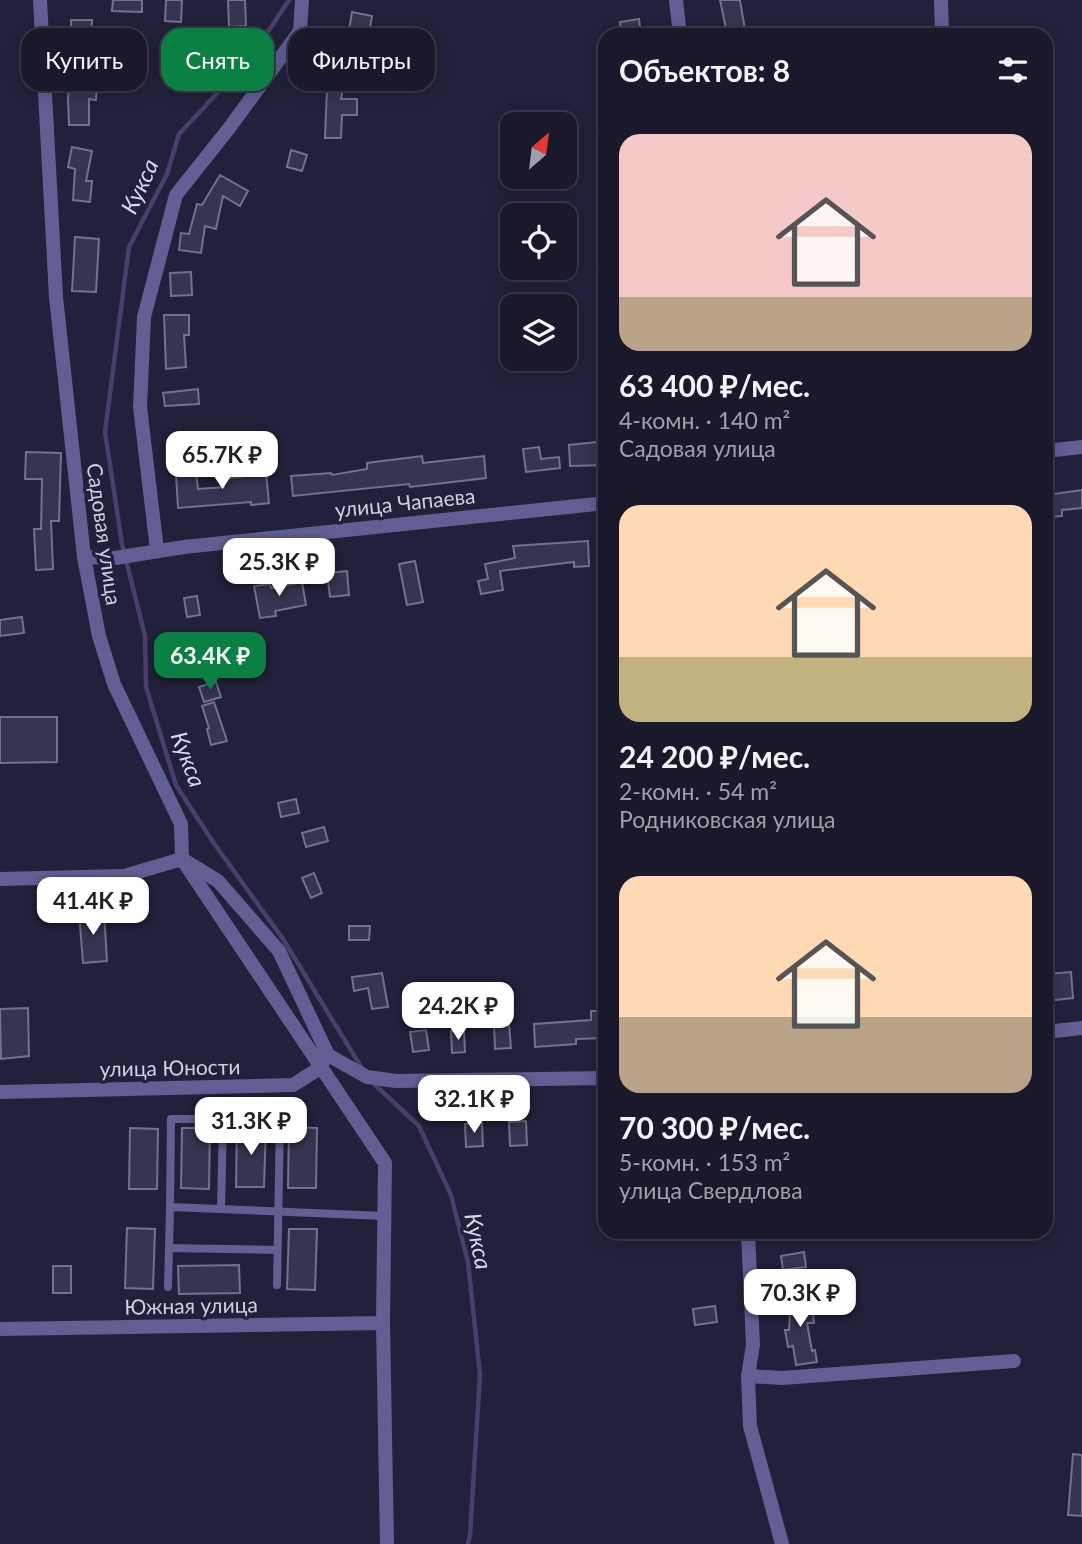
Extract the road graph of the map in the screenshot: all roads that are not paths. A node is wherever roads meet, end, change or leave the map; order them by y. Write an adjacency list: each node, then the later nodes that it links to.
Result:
1 (40, 0): 11 (street, Садовая улица)
2 (302, 0): 10 (street)
3 (676, 0): 5 (street)
4 (941, 0): 6 (street)
5 (679, 28)
6 (942, 28)
7 (1082, 447): 8 (street)
8 (1053, 450)
9 (598, 504): 10 (street, улица Чапаева)
10 (157, 550): 11 (street, улица Чапаева)
11 (84, 556): 12 (street, Садовая улица)
12 (182, 859): 13 (street); 16 (street); 17 (street)
13 (0, 879)
14 (1082, 1028): 15 (street)
15 (1053, 1031)
16 (328, 1055): 17 (street, улица Юности); 18 (street)
17 (320, 1068): 19 (street, улица Юности); 24 (street)
18 (598, 1077)
19 (0, 1092)
20 (223, 1119): 21 (lane); 22 (lane); 23 (lane)
21 (170, 1206): 22 (lane); 26 (lane)
22 (221, 1209): 23 (lane)
23 (278, 1211): 24 (lane); 27 (lane)
24 (384, 1216): 30 (street)
25 (748, 1239): 33 (street)
26 (169, 1248): 27 (lane); 29 (lane)
27 (277, 1250): 28 (lane)
28 (276, 1285)
29 (168, 1287)
30 (383, 1323): 31 (street, Южная улица); 34 (street)
31 (0, 1329)
32 (1014, 1362): 33 (street)
33 (748, 1376): 35 (street)
34 (387, 1544)
35 (782, 1544)

